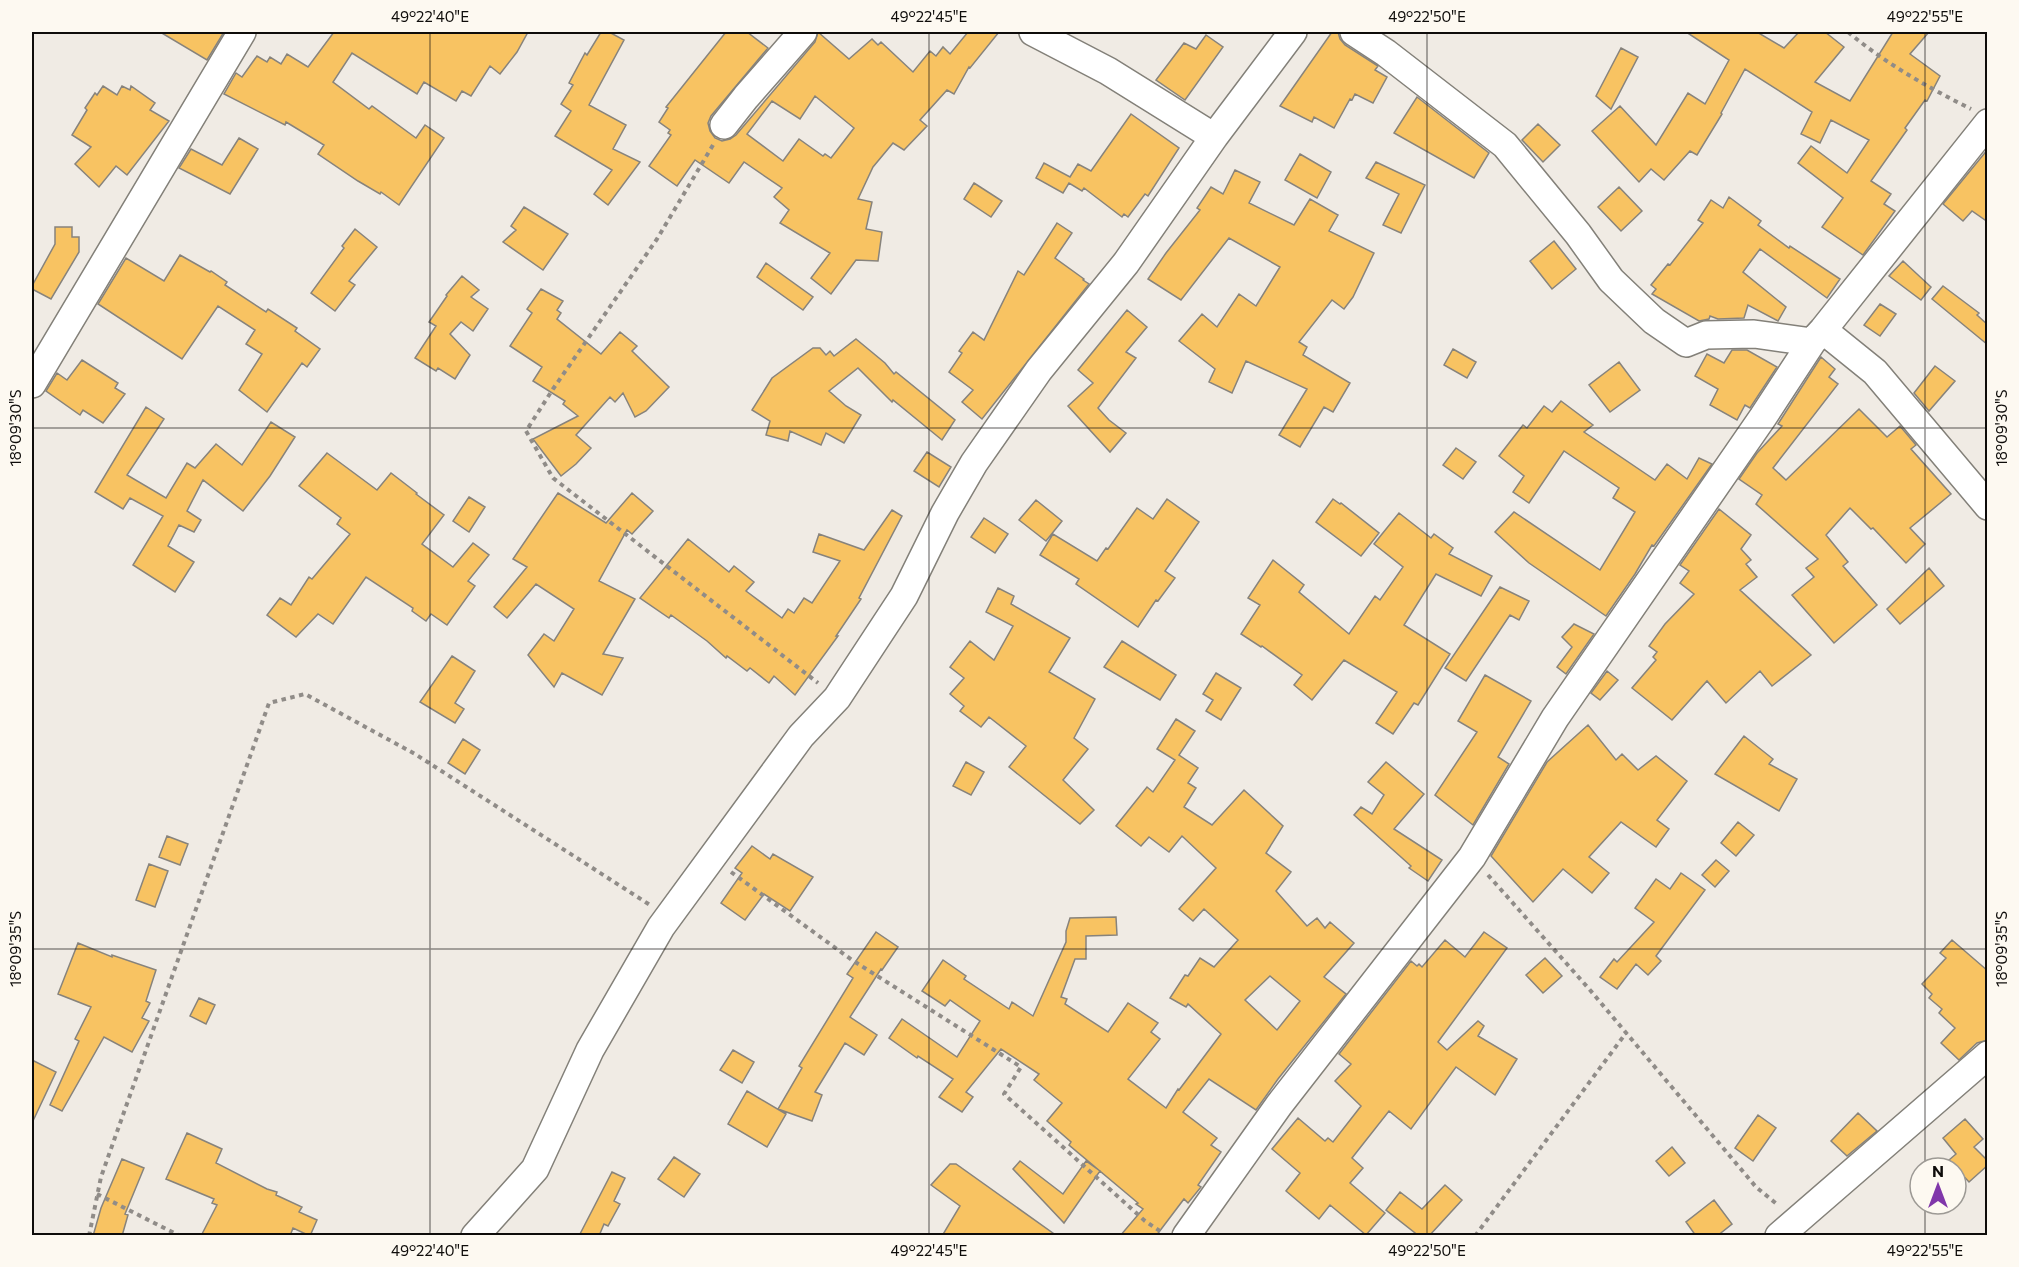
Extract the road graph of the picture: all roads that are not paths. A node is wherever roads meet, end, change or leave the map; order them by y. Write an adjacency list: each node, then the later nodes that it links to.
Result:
1 (242, 32): 10 (street)
2 (803, 32): 7 (street)
3 (1033, 32): 8 (street)
4 (1293, 32): 8 (street)
5 (1354, 32): 9 (street)
6 (1982, 117): 9 (street)
7 (724, 125)
8 (1214, 137): 14 (street)
9 (1817, 336): 11 (street); 15 (street)
10 (32, 384)
11 (1988, 506)
12 (1988, 1055): 13 (street)
13 (1787, 1228)
14 (475, 1236)
15 (1186, 1236)

